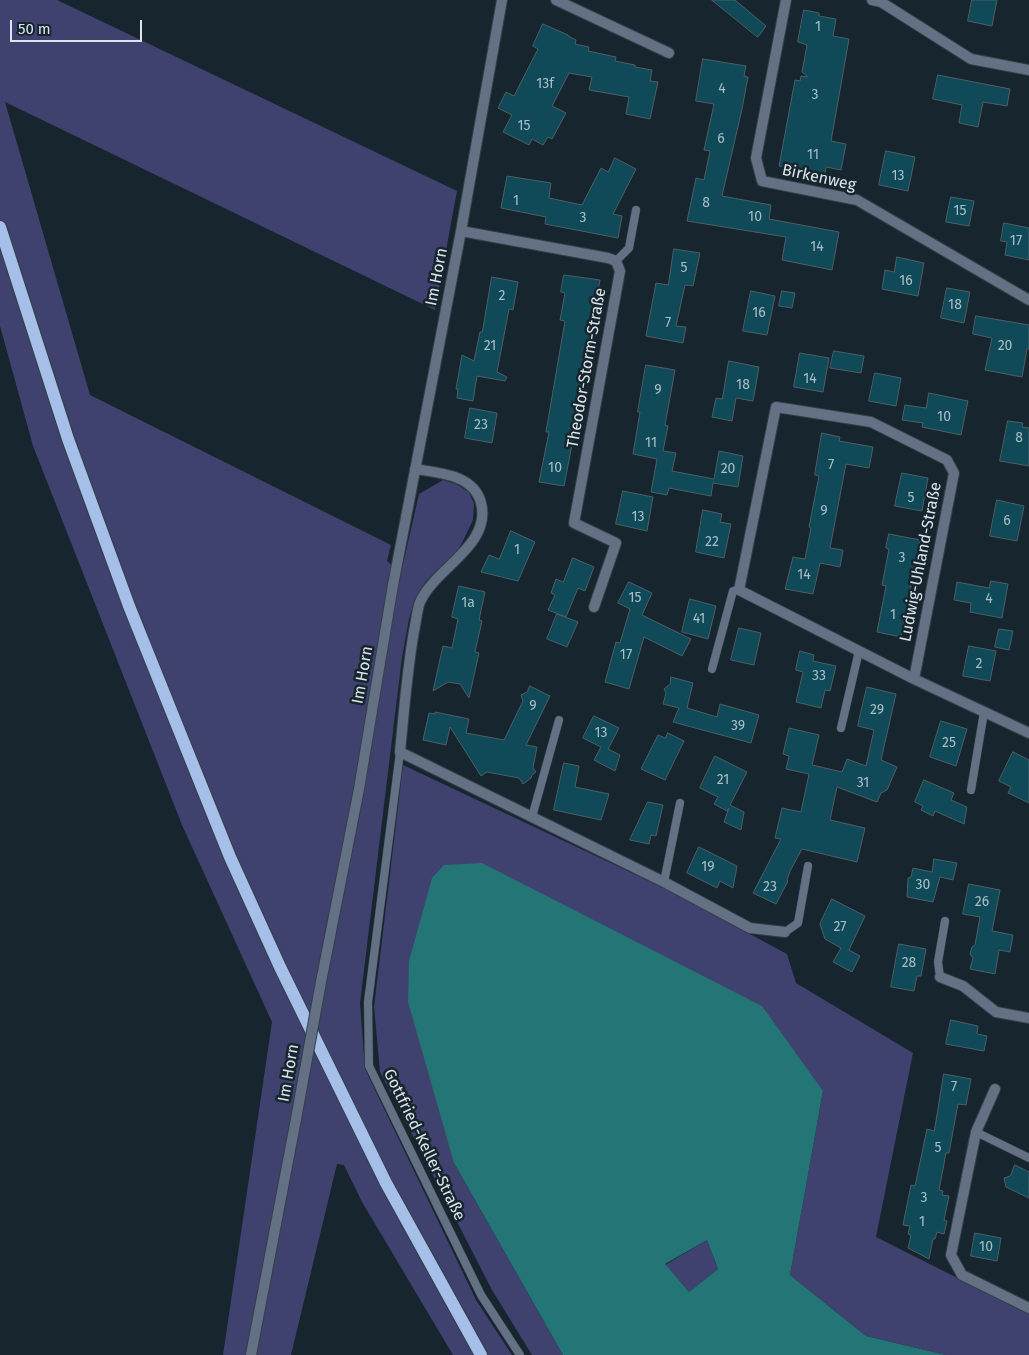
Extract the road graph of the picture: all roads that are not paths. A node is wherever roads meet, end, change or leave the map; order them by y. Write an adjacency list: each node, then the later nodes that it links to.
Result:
1 (502, 0): 9 (street, Im Horn)
2 (556, 0): 5 (street)
3 (786, 0): 11 (street, Birkenweg)
4 (872, 0): 6 (street)
5 (669, 54)
6 (1029, 70)
7 (636, 210): 10 (lane)
8 (0, 227): 37 (main road)
9 (461, 231): 10 (street); 12 (street, Im Horn)
10 (616, 261): 14 (street, Theodor-Storm-Straße)
11 (1029, 300)
12 (415, 469): 22 (street, Gottfried-Keller-Straße); 36 (street, Im Horn, bridge)
13 (739, 590): 15 (street); 16 (lane); 17 (street, Ludwig-Uhland-Straße)
14 (594, 607)
15 (859, 651): 17 (street); 20 (lane)
16 (712, 669)
17 (914, 679): 18 (street)
18 (984, 712): 21 (street); 23 (lane)
19 (559, 720): 25 (lane)
20 (842, 728)
21 (1029, 734)
22 (400, 752): 25 (street); 38 (lane, Gottfried-Keller-Straße)
23 (971, 790)
24 (680, 803): 27 (lane)
25 (532, 817): 27 (street)
26 (808, 866): 29 (lane)
27 (664, 882): 29 (street)
28 (945, 921): 30 (lane)
29 (785, 932)
30 (940, 977): 31 (street)
31 (1029, 1018)
32 (995, 1088): 33 (street)
33 (976, 1132): 34 (lane); 35 (street)
34 (1029, 1158)
35 (1029, 1308)
36 (251, 1355)
37 (482, 1355)
38 (520, 1355)

